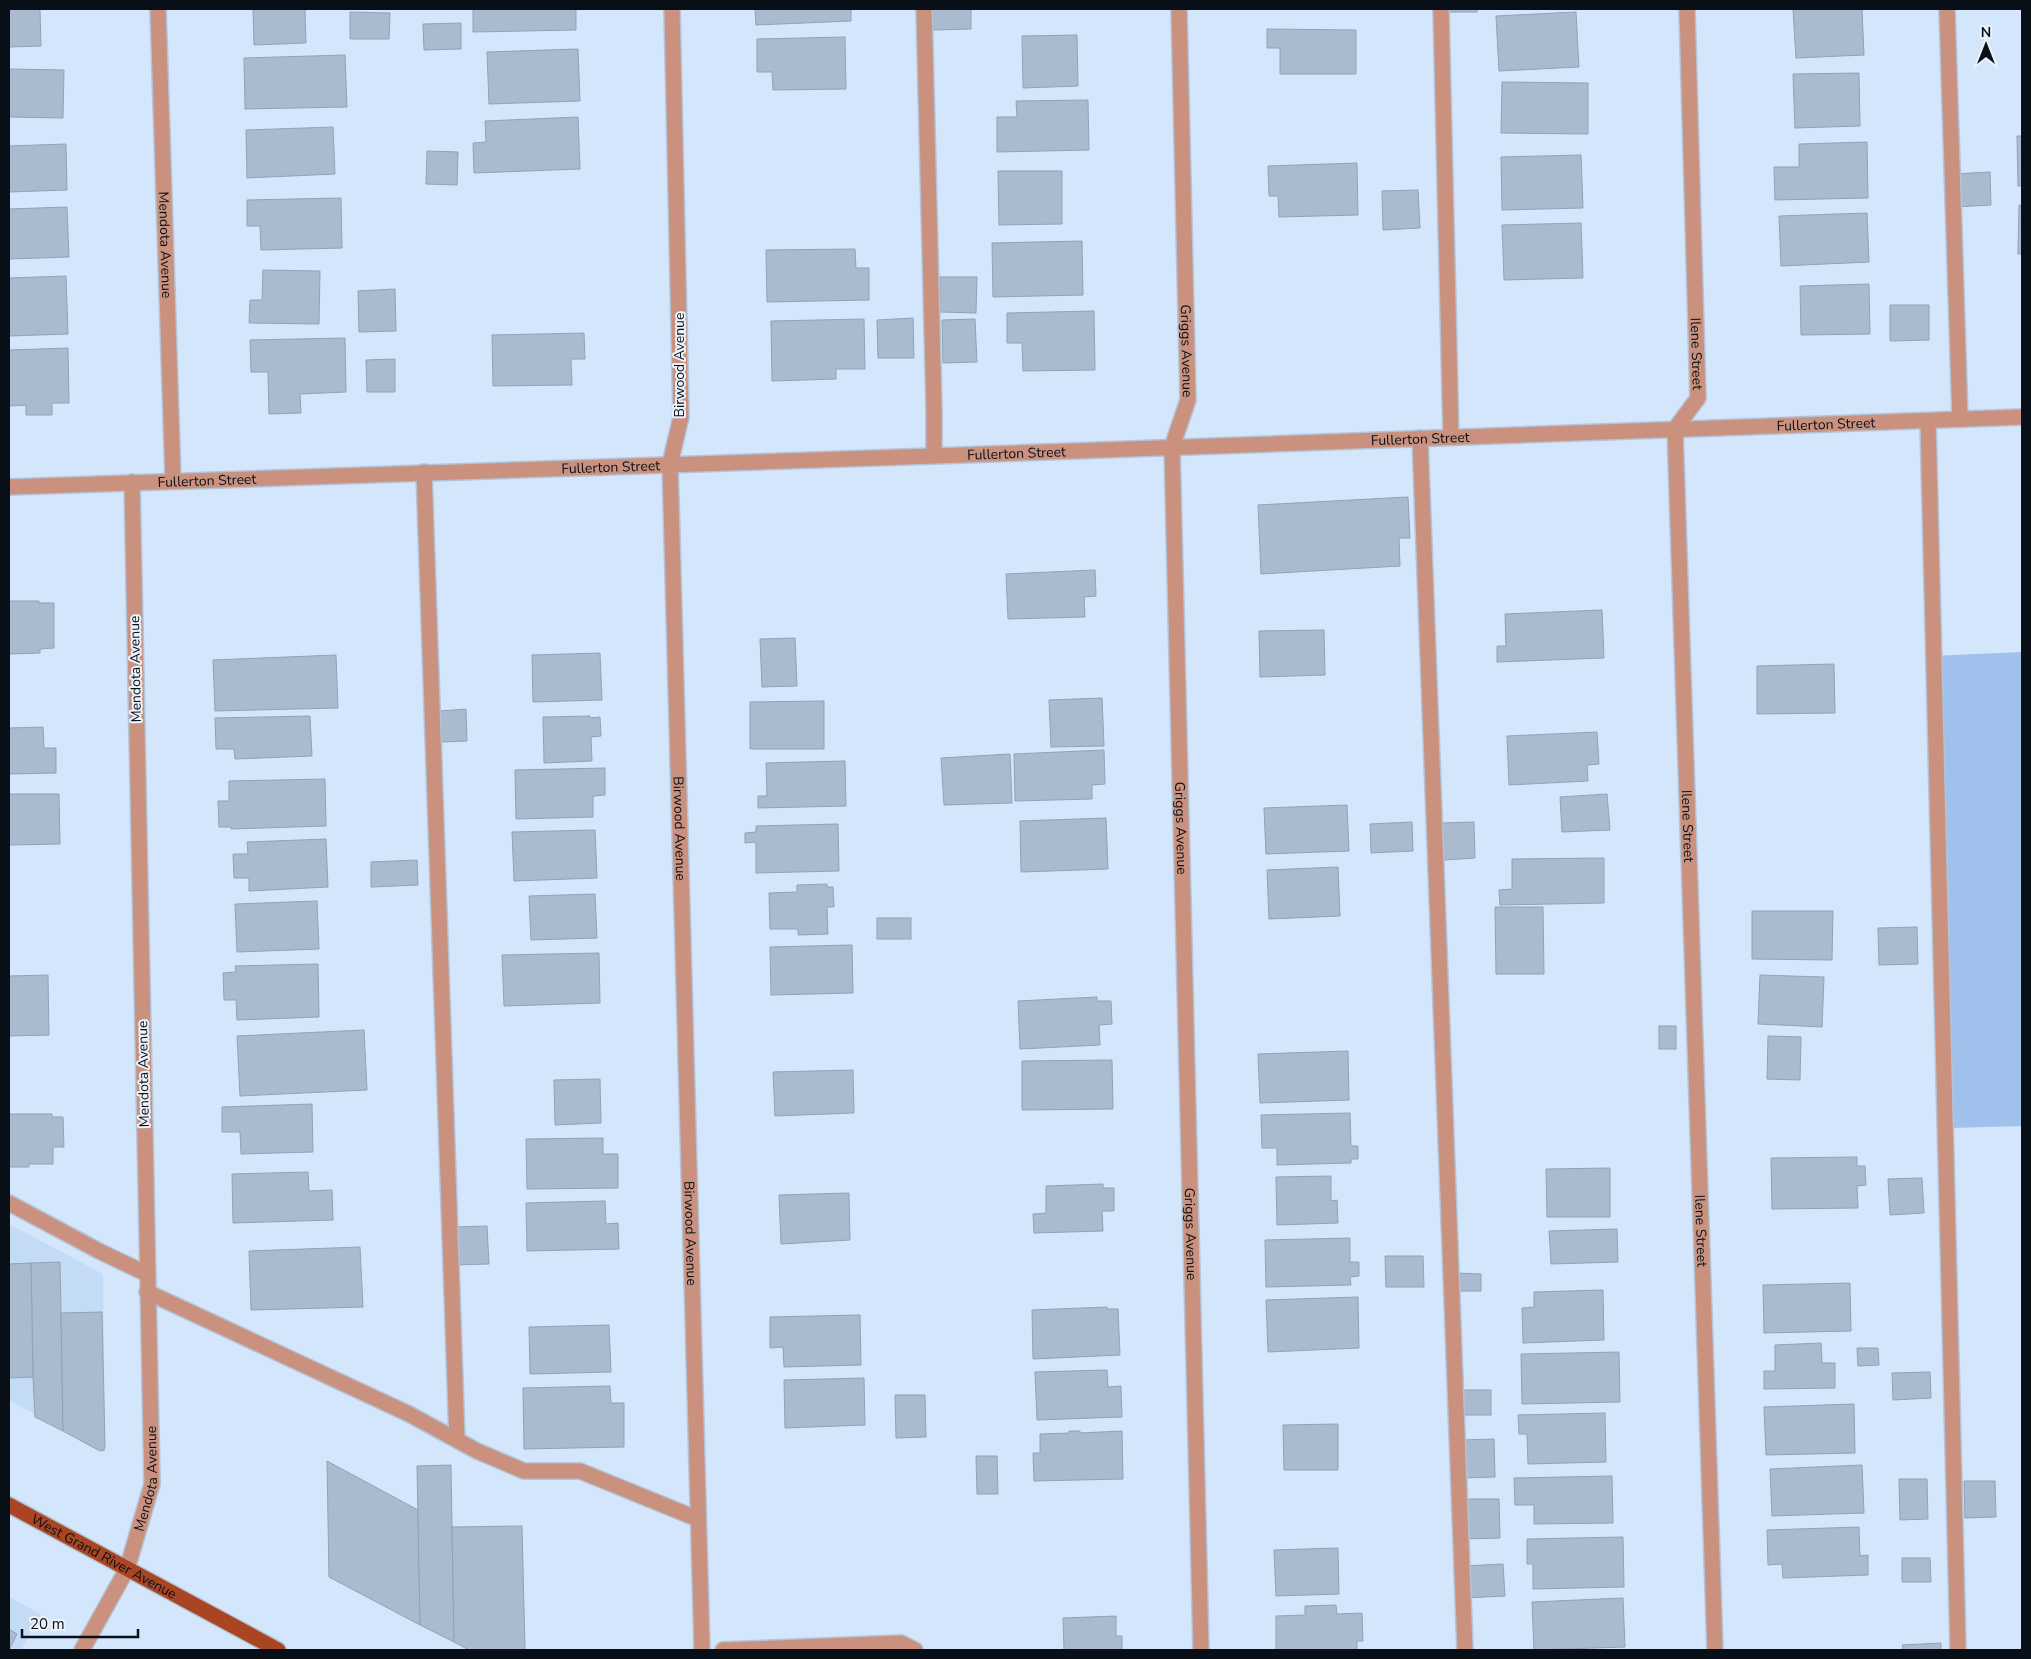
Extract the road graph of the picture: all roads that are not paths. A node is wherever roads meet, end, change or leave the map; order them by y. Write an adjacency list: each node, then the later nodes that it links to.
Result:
1 (158, 9): 18 (street, Mendota Avenue)
2 (672, 9): 16 (street, Birwood Avenue)
3 (924, 9): 15 (street)
4 (1180, 9): 14 (street, Griggs Avenue)
5 (1441, 9): 12 (street)
6 (1687, 9): 11 (street, Ilene Street)
7 (1947, 9): 9 (street)
8 (2022, 417): 9 (street, Fullerton Street)
9 (1960, 419): 10 (street, Fullerton Street)
10 (1928, 421): 11 (street, Fullerton Street); 36 (street)
11 (1676, 429): 12 (street, Fullerton Street); 35 (street, Ilene Street)
12 (1452, 437): 13 (street, Fullerton Street)
13 (1420, 438): 14 (street, Fullerton Street); 34 (street)
14 (1172, 447): 15 (street, Fullerton Street); 33 (street, Griggs Avenue)
15 (934, 456): 16 (street, Fullerton Street)
16 (670, 464): 17 (street, Fullerton Street); 26 (street, Birwood Avenue)
17 (424, 472): 18 (street, Fullerton Street); 24 (street)
18 (173, 480): 19 (street, Fullerton Street)
19 (132, 482): 20 (street, Fullerton Street); 22 (street, Mendota Avenue)
20 (9, 487)
21 (9, 1203): 22 (street)
22 (147, 1274): 23 (street, Mendota Avenue)
23 (147, 1292): 24 (street); 27 (street, Mendota Avenue)
24 (457, 1440): 26 (street)
25 (9, 1505): 27 (main road, West Grand River Avenue)
26 (698, 1519): 30 (street, Birwood Avenue)
27 (127, 1570): 28 (street, Mendota Avenue); 29 (main road, West Grand River Avenue)
28 (82, 1650)
29 (278, 1650)
30 (702, 1650)
31 (723, 1650): 32 (street)
32 (915, 1650)
33 (1201, 1650)
34 (1465, 1650)
35 (1715, 1650)
36 (1958, 1650)

